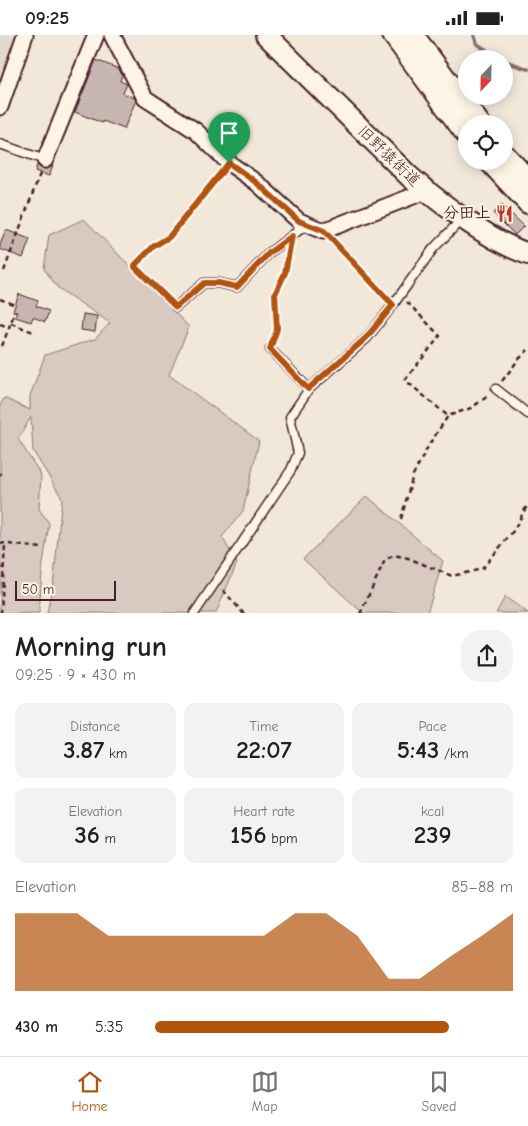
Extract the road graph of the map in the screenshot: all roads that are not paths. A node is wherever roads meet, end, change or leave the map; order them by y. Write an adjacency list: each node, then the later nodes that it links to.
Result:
1 (25, 35): 7 (street)
2 (96, 35): 11 (street)
3 (112, 35): 18 (street)
4 (266, 35): 15 (street, 旧野猿街道)
5 (393, 35): 9 (street)
6 (413, 35): 8 (street)
7 (0, 105)
8 (473, 115)
9 (458, 122)
10 (0, 144): 11 (lane)
11 (45, 160)
12 (513, 164): 14 (street)
13 (497, 170): 16 (street)
14 (528, 180)
15 (426, 191): 17 (street, 旧野猿街道); 18 (street)
16 (528, 203)
17 (463, 218): 19 (street, 旧野猿街道); 22 (lane)
18 (306, 225): 20 (lane)
19 (528, 254)
20 (176, 307)
21 (270, 349): 22 (lane)
22 (308, 389): 25 (lane)
23 (496, 389): 24 (lane)
24 (528, 414)
25 (194, 613)

